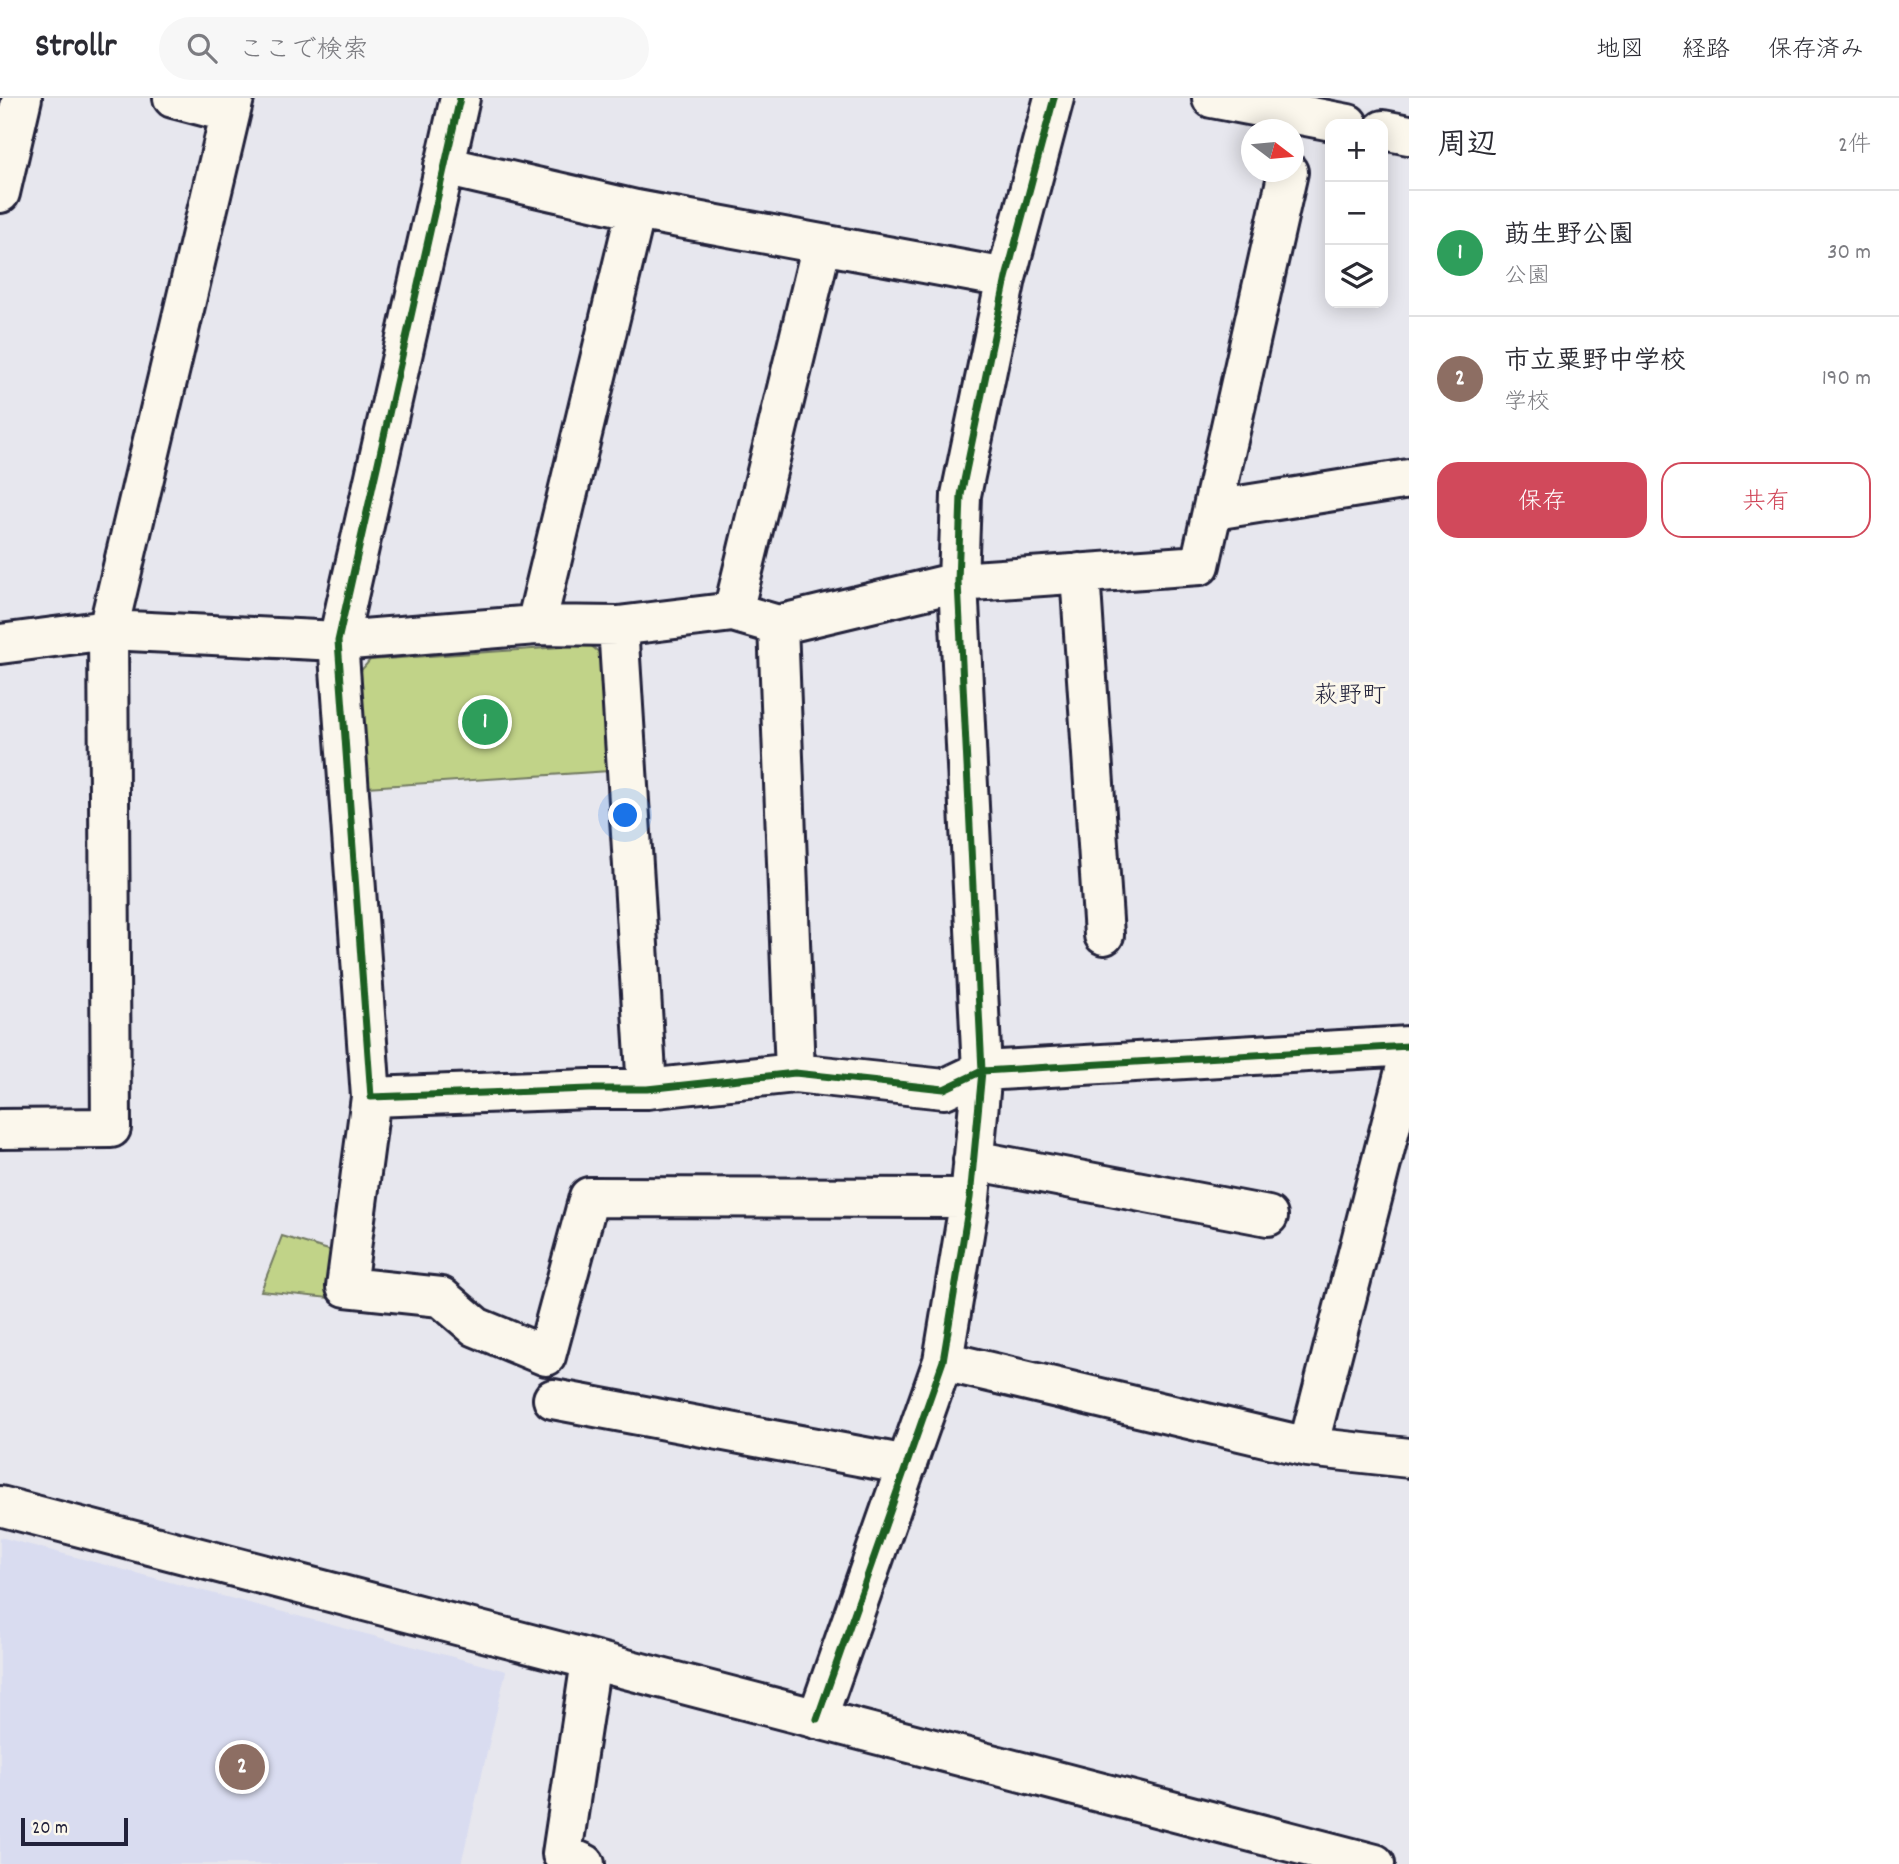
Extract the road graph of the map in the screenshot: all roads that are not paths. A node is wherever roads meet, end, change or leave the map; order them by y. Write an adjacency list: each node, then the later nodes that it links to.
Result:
1 (22, 98): 12 (street)
2 (173, 98): 6 (street)
3 (460, 98): 10 (street)
4 (1054, 98): 15 (street)
5 (1212, 98): 7 (street)
6 (232, 106): 24 (street)
7 (1323, 121)
8 (1388, 131): 9 (street)
9 (1409, 135)
10 (444, 166): 13 (street); 25 (street)
11 (1286, 182): 17 (street)
12 (0, 193)
13 (636, 210): 14 (street); 21 (street)
14 (822, 244): 15 (street); 20 (street)
15 (1006, 278): 19 (street)
16 (1409, 479): 17 (street)
17 (1214, 510): 18 (street)
18 (1080, 573): 19 (street); 27 (street)
19 (958, 582): 22 (street); 30 (street)
20 (733, 612): 22 (street); 23 (street)
21 (536, 625): 23 (street); 25 (street)
22 (778, 625): 31 (street)
23 (618, 626): 32 (street)
24 (108, 631): 25 (street); 26 (street); 34 (street)
25 (338, 641): 33 (street)
26 (0, 644)
27 (1104, 934)
28 (1409, 1046): 30 (street)
29 (1409, 1055): 40 (street)
30 (982, 1071): 31 (street); 35 (street)
31 (795, 1073): 32 (street)
32 (647, 1089): 33 (street)
33 (371, 1097): 36 (street)
34 (0, 1129)
35 (973, 1160): 36 (street); 37 (street)
36 (970, 1198): 38 (street)
37 (1268, 1216)
38 (943, 1361): 40 (street); 42 (street)
39 (553, 1399): 42 (street)
40 (1308, 1447): 41 (street)
41 (1409, 1458)
42 (907, 1465): 45 (street)
43 (0, 1506): 44 (street)
44 (591, 1661): 45 (street); 46 (street)
45 (817, 1720): 47 (street)
46 (569, 1861)
47 (1375, 1864)

